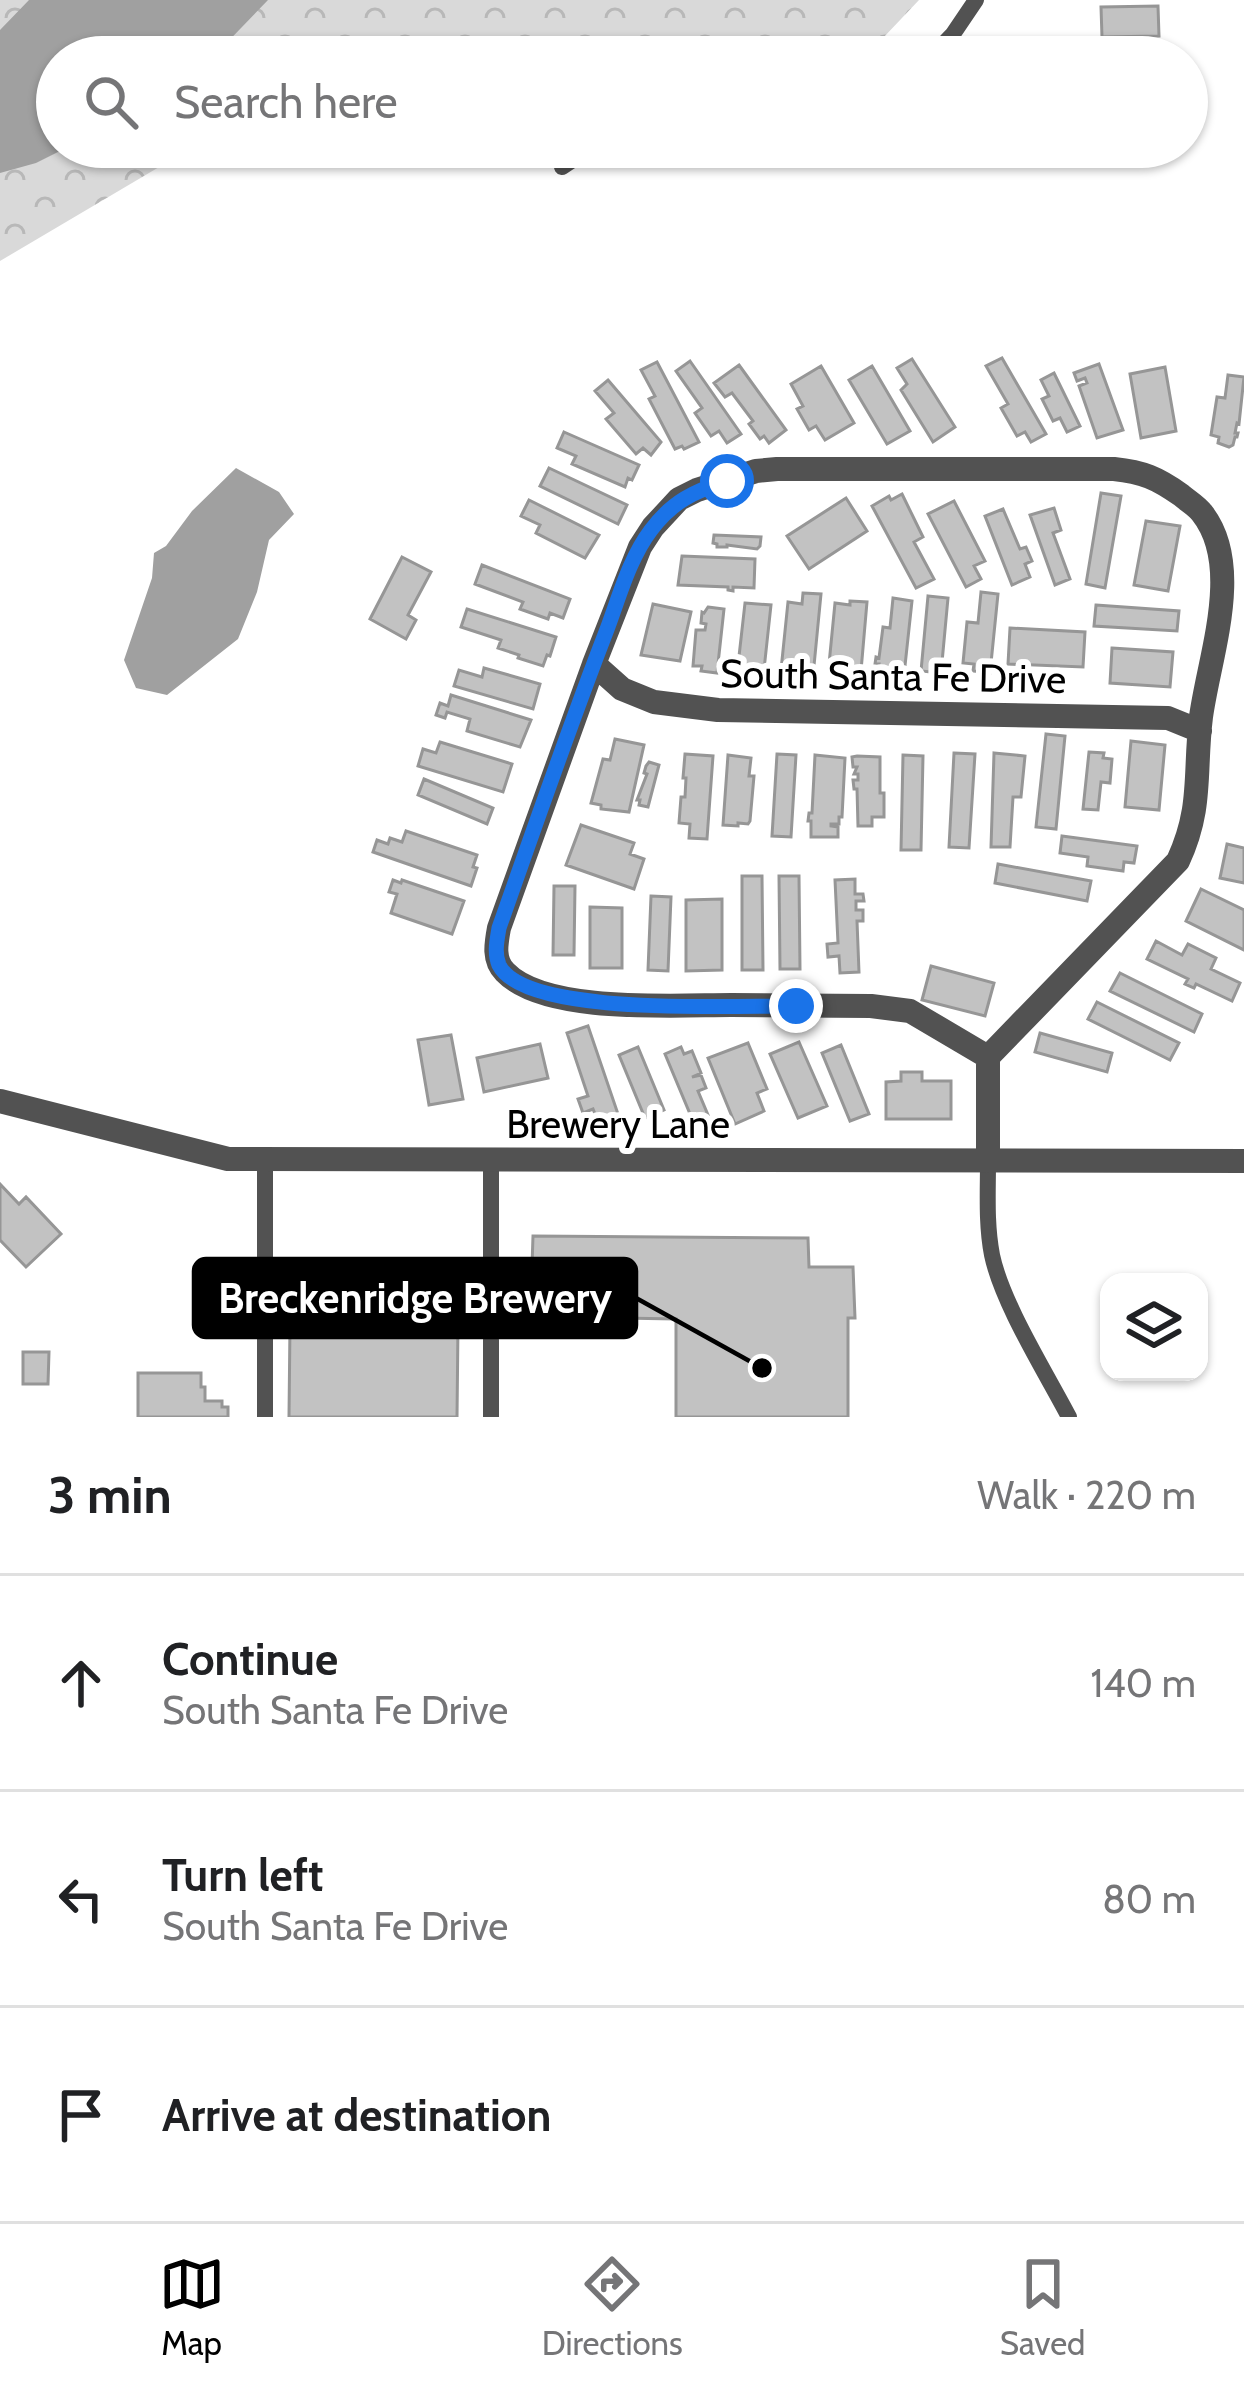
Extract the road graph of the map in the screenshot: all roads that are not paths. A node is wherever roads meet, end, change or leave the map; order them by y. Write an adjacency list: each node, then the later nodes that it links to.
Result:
1 (976, 0): 2 (lane)
2 (951, 36)
3 (594, 664): 4 (street, South Santa Fe Drive); 4 (street); 5 (street)
4 (1200, 730): 5 (street)
5 (988, 1057): 9 (street)
6 (0, 1102): 7 (street, Brewery Lane)
7 (265, 1159): 8 (street, Brewery Lane); 11 (lane)
8 (491, 1160): 9 (street, Brewery Lane); 12 (lane)
9 (988, 1161): 10 (street, Brewery Lane); 13 (lane)
10 (1244, 1161)
11 (265, 1417)
12 (491, 1417)
13 (1069, 1417)

